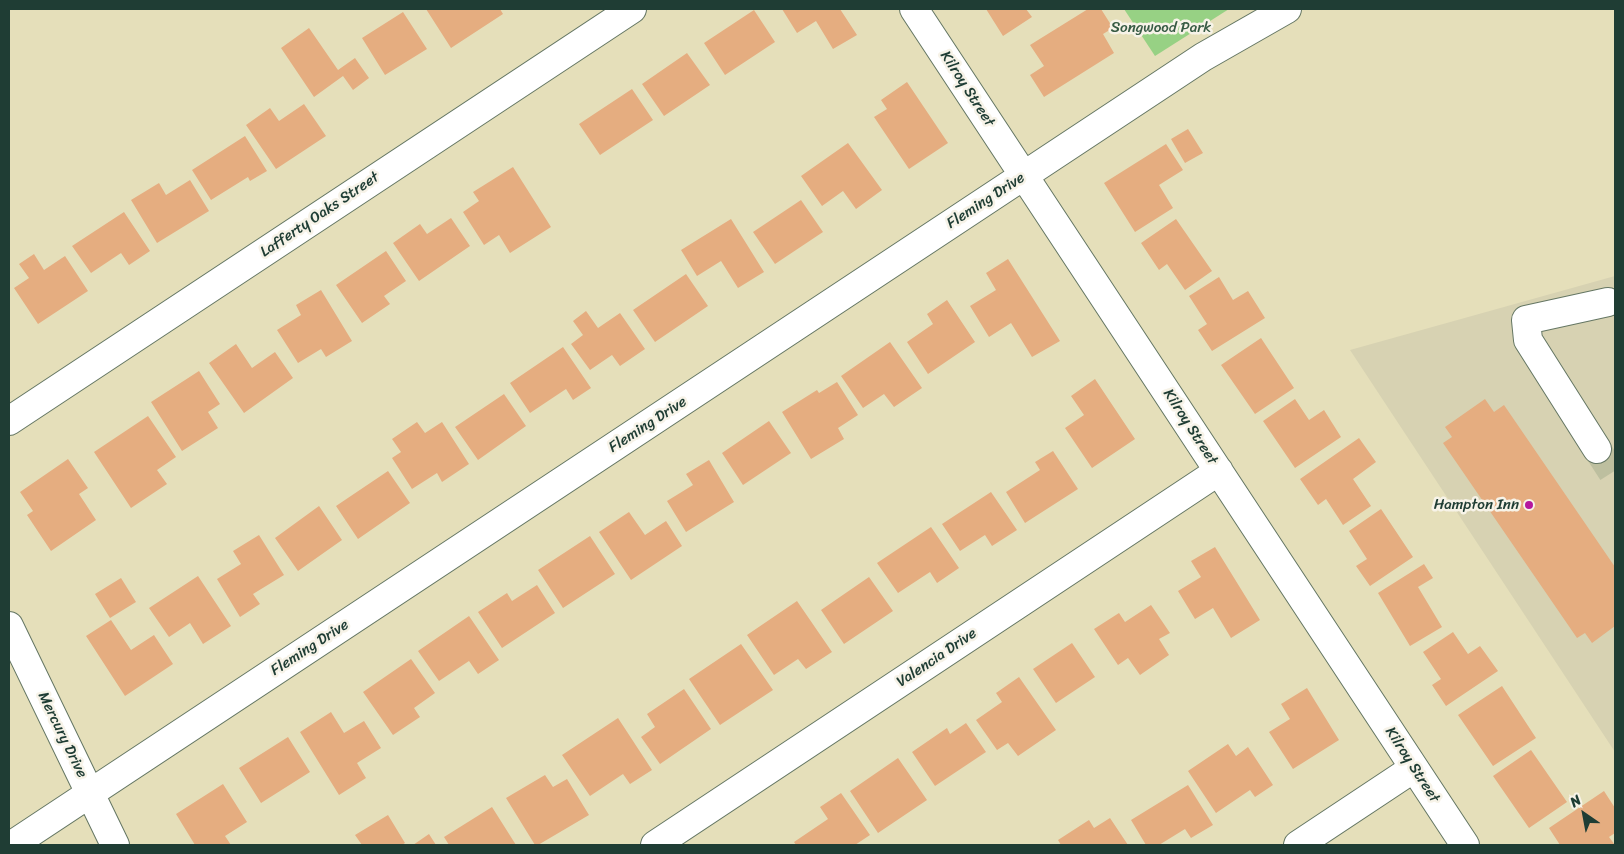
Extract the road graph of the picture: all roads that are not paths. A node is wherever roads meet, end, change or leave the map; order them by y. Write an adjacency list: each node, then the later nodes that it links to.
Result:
1 (632, 9): 6 (street, Lafferty Oaks Street)
2 (914, 9): 4 (street, Kilroy Street)
3 (1287, 9): 4 (street, Fleming Drive)
4 (1024, 176): 8 (street, Kilroy Street); 11 (street, Fleming Drive)
5 (1613, 307): 7 (street)
6 (9, 421)
7 (1597, 449)
8 (1218, 471): 10 (street, Kilroy Street); 14 (street, Valencia Drive)
9 (9, 626): 11 (street, Mercury Drive)
10 (1414, 768): 15 (street); 16 (street, Kilroy Street)
11 (91, 793): 12 (street, Fleming Drive); 13 (street, Mercury Drive)
12 (12, 845)
13 (115, 845)
14 (655, 845)
15 (1298, 845)
16 (1465, 845)

